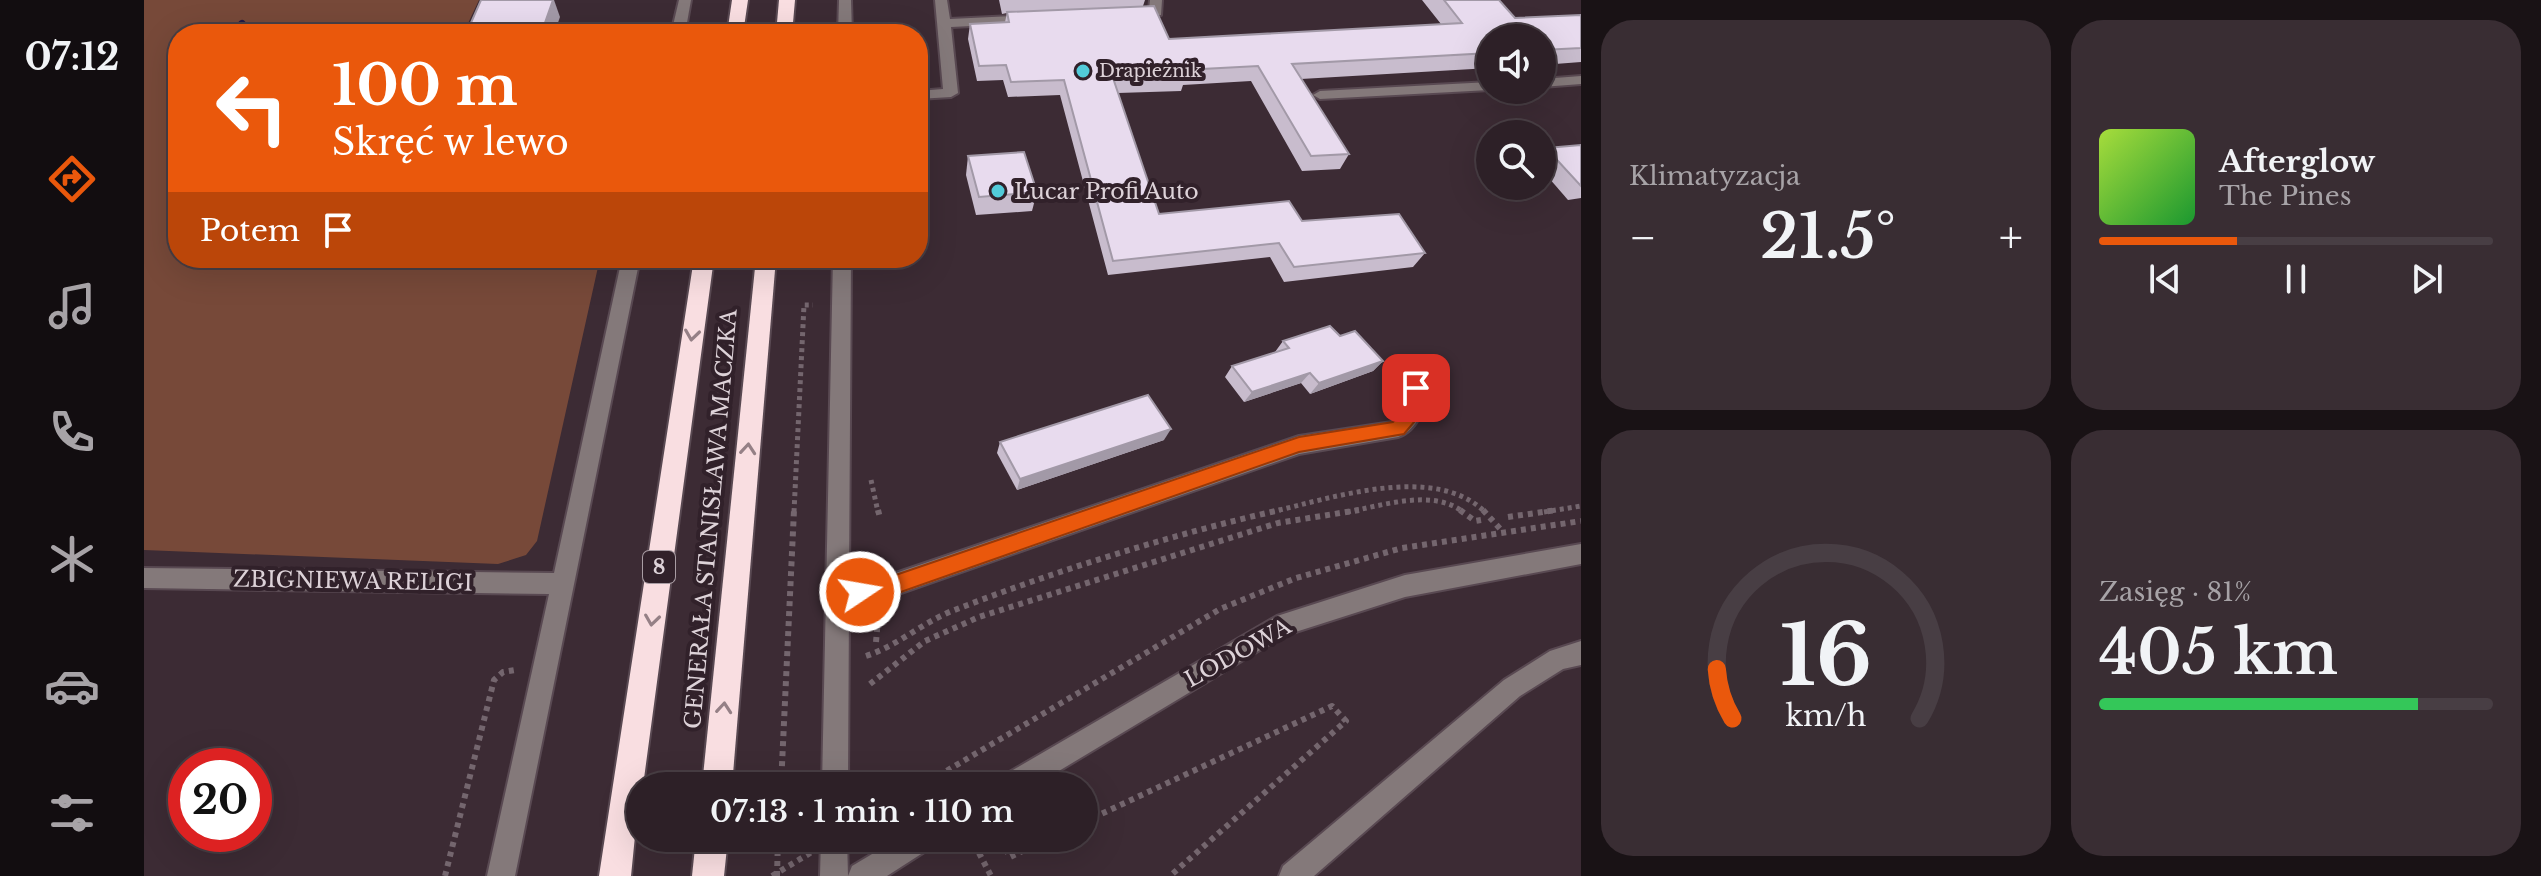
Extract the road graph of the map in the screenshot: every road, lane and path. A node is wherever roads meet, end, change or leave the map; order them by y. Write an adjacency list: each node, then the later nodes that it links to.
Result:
1 (685, 0): 10 (street)
2 (740, 0): 11 (highway)
3 (787, 0): 12 (highway)
4 (845, 0): 13 (street)
5 (941, 0): 9 (street)
6 (1156, 0): 7 (street)
7 (1119, 15)
8 (1041, 19): 9 (street)
9 (944, 23): 17 (street)
10 (680, 24)
11 (736, 24)
12 (785, 24)
13 (845, 24)
14 (1581, 80): 15 (street)
15 (1556, 82)
16 (1476, 87): 18 (street)
17 (928, 94)
18 (1320, 95)
19 (629, 268): 31 (street)
20 (703, 268): 52 (highway, GENERAŁA STANISŁAWA MACZKA / 8, one-way to 52)
21 (765, 268): 39 (highway, GENERAŁA STANISŁAWA MACZKA, one-way to 21)
22 (842, 268): 32 (street)
23 (826, 304): 40 (path)
24 (1416, 388): 32 (street)
25 (1581, 506): 26 (path)
26 (1508, 517)
27 (1481, 520): 38 (path)
28 (1503, 532): 36 (path)
29 (1581, 554): 42 (street, LODOWA)
30 (144, 578): 31 (street, ZBIGNIEWA RELIGI)
31 (563, 584): 51 (street)
32 (838, 594): 41 (street)
33 (879, 606): 34 (path)
34 (876, 642)
35 (1581, 653): 59 (street)
36 (859, 658)
37 (523, 669): 50 (path)
38 (870, 684)
39 (718, 772)
40 (782, 772)
41 (835, 772)
42 (1034, 772)
43 (1098, 815): 58 (path)
44 (711, 852): 53 (highway)
45 (777, 852): 54 (path)
46 (812, 852): 54 (path, bridge)
47 (834, 852): 55 (street)
48 (900, 852): 56 (street)
49 (979, 853): 57 (path)
50 (445, 876)
51 (501, 876)
52 (615, 876)
53 (708, 876)
54 (774, 876)
55 (834, 876)
56 (862, 876)
57 (991, 876)
58 (1170, 876)
59 (1293, 876)

